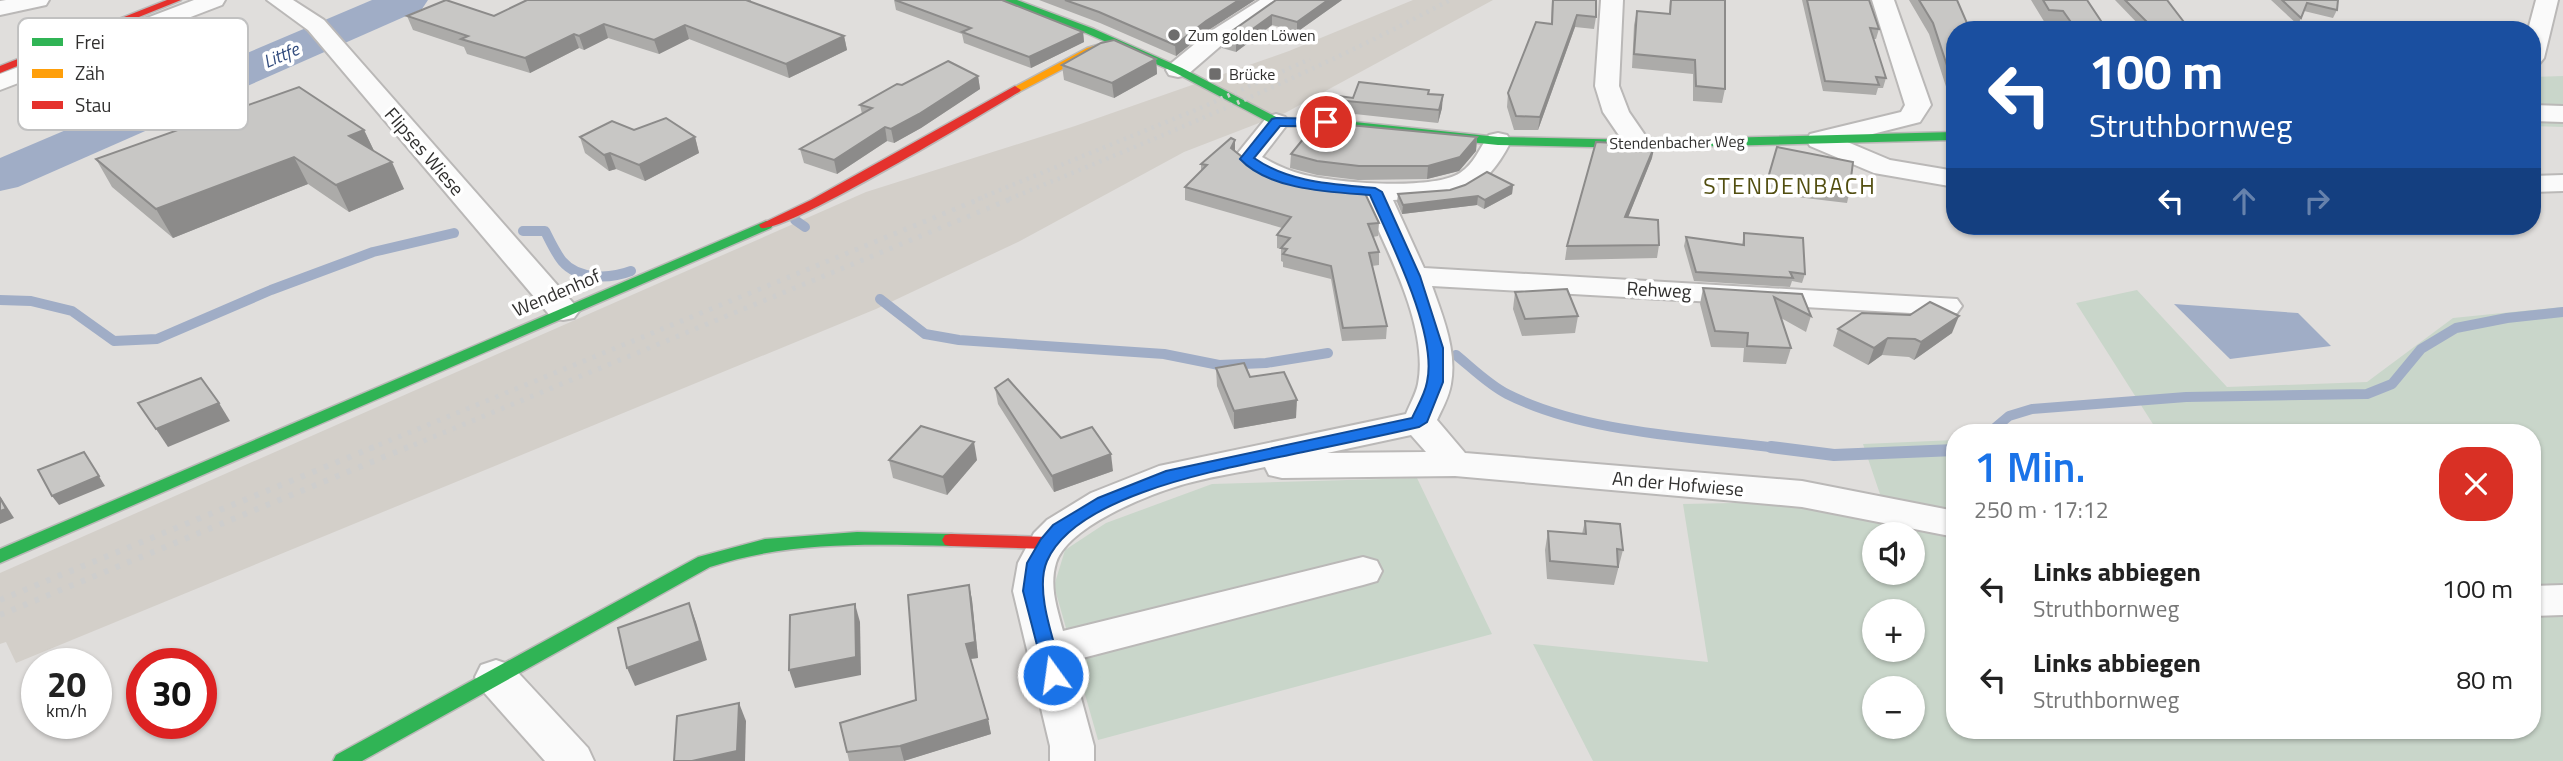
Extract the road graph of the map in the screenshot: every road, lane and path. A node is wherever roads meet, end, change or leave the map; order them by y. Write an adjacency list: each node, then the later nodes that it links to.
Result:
1 (38, 0): 10 (street)
2 (176, 0): 11 (street)
3 (214, 0): 12 (street)
4 (278, 0): 33 (street, Flipses Wiese)
5 (1275, 0): 17 (street)
6 (1612, 0): 26 (street)
7 (1883, 0): 24 (street)
8 (2540, 0): 13 (street)
9 (1014, 1): 14 (street, Stendenbacher Weg)
10 (0, 8)
11 (131, 18)
12 (168, 18)
13 (2537, 21)
14 (1117, 43): 17 (street, Stendenbacher Weg); 33 (street, Wendenhof)
15 (18, 63): 16 (street)
16 (0, 70)
17 (1178, 70): 22 (street, Stendenbacher Weg)
18 (18, 76): 19 (street)
19 (0, 83)
20 (2541, 113): 21 (street)
21 (2563, 114)
22 (1276, 122): 25 (street, Stendenbacher Weg); 30 (street)
23 (1946, 136): 24 (street, Stendenbacher Weg)
24 (1819, 140): 26 (street, Stendenbacher Weg); 27 (street)
25 (1498, 141): 26 (street, Stendenbacher Weg); 30 (street)
26 (1638, 144)
27 (1946, 177)
28 (2563, 183): 29 (street)
29 (2541, 184)
30 (1375, 192): 31 (street)
31 (1413, 276): 32 (street, Rehweg); 34 (street)
32 (1947, 306)
33 (563, 311): 39 (street, Wendenhof)
34 (1419, 422): 35 (street); 36 (street)
35 (1455, 464): 36 (street, An der Hofwiese); 37 (street, An der Hofwiese)
36 (1209, 467): 38 (street)
37 (1946, 522)
38 (1047, 543): 43 (street); 44 (street)
39 (0, 556)
40 (1363, 570): 43 (street)
41 (2563, 600): 42 (street)
42 (2541, 601)
43 (1047, 651): 47 (street)
44 (496, 677): 45 (street); 46 (street)
45 (343, 761)
46 (572, 761)
47 (1072, 761)

